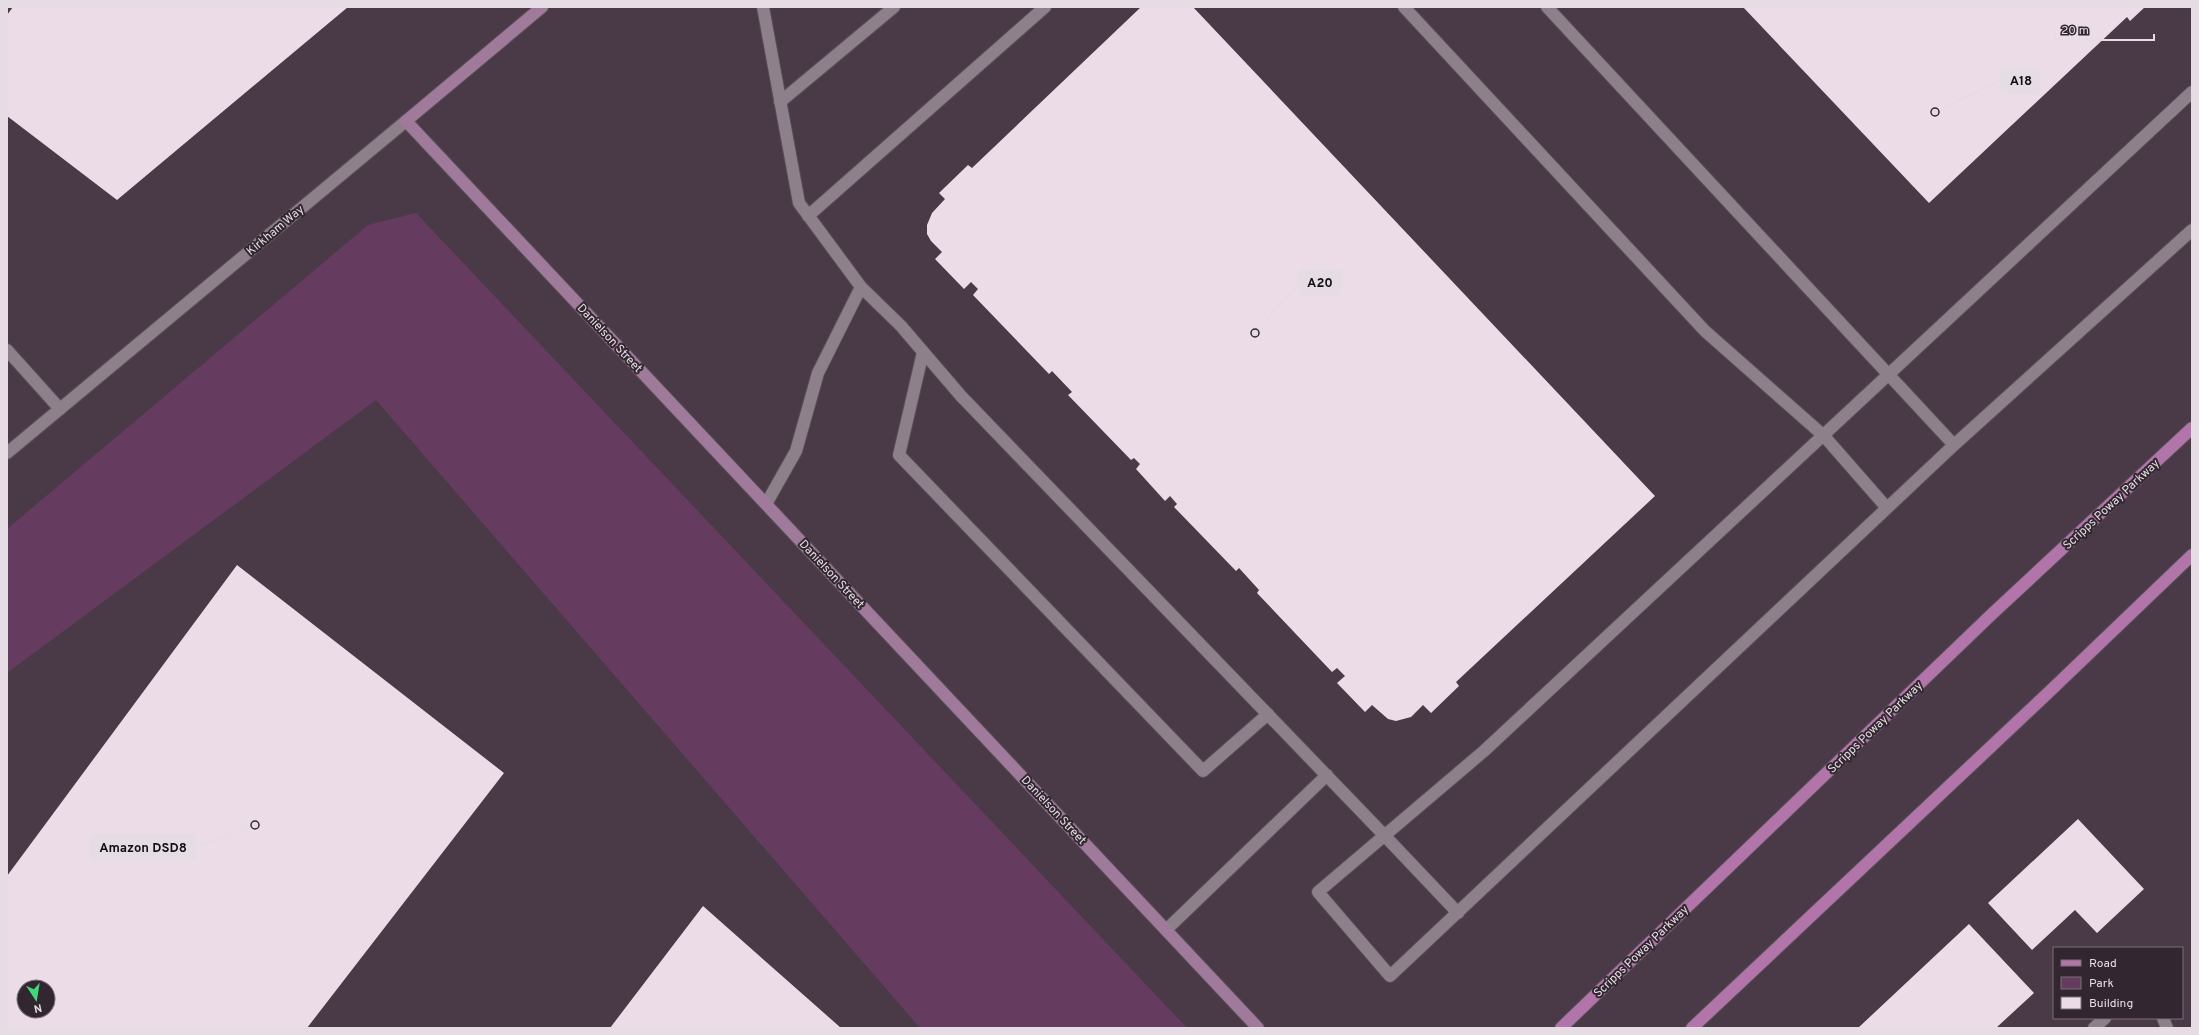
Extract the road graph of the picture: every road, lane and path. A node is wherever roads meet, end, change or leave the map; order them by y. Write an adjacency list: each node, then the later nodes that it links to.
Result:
1 (542, 7): 9 (main road, Kirkham Way)
2 (763, 7): 8 (street)
3 (894, 7): 8 (street)
4 (1045, 7): 10 (street)
5 (1404, 7): 18 (street)
6 (1548, 7): 15 (street)
7 (2192, 92): 15 (street)
8 (780, 102): 10 (street)
9 (406, 120): 16 (street, Kirkham Way); 21 (main road, Danielson Street)
10 (808, 216): 12 (street)
11 (2192, 230): 19 (street)
12 (860, 286): 14 (street); 21 (street)
13 (7, 350): 16 (street)
14 (923, 352): 24 (street); 24 (street)
15 (1889, 375): 18 (street); 19 (street)
16 (60, 409): 20 (street, Kirkham Way)
17 (2192, 428): 31 (main road, Scripps Poway Parkway)
18 (1824, 436): 22 (street); 26 (street)
19 (1954, 445): 22 (street)
20 (7, 453)
21 (766, 504): 28 (main road, Danielson Street)
22 (1887, 508): 27 (street)
23 (2192, 555): 32 (main road)
24 (1268, 714): 25 (street)
25 (1327, 775): 26 (street); 28 (street)
26 (1384, 835): 27 (street); 27 (street)
27 (1458, 913)
28 (1166, 930): 30 (main road, Danielson Street)
29 (2104, 1019): 33 (street)
30 (1258, 1028)
31 (1561, 1028)
32 (1692, 1028)
33 (2094, 1028)

